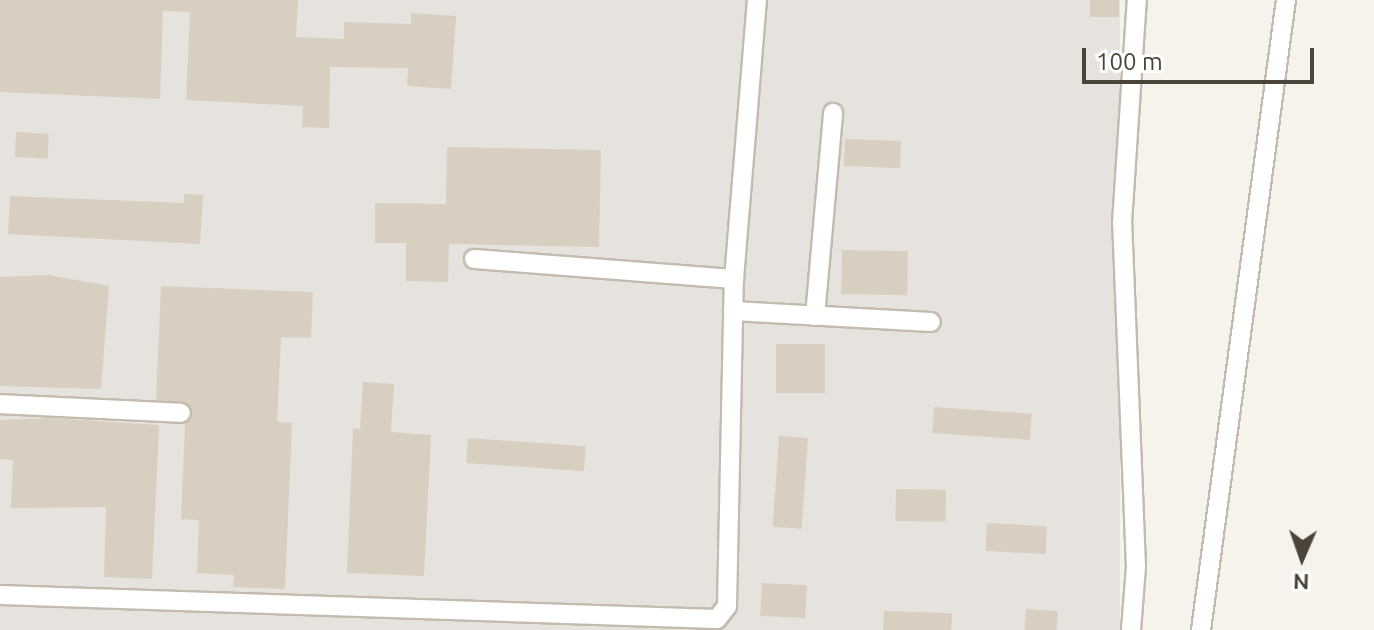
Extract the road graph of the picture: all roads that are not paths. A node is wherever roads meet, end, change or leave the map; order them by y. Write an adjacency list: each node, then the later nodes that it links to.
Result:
1 (757, 0): 6 (street)
2 (1137, 0): 14 (street)
3 (1286, 0): 15 (street)
4 (833, 113): 8 (street)
5 (474, 259): 6 (street)
6 (734, 279): 7 (street)
7 (733, 311): 8 (street); 13 (street)
8 (815, 316): 9 (street)
9 (931, 322)
10 (0, 404): 11 (street)
11 (181, 413)
12 (0, 595): 13 (street)
13 (702, 626)
14 (1131, 630)
15 (1201, 630)

